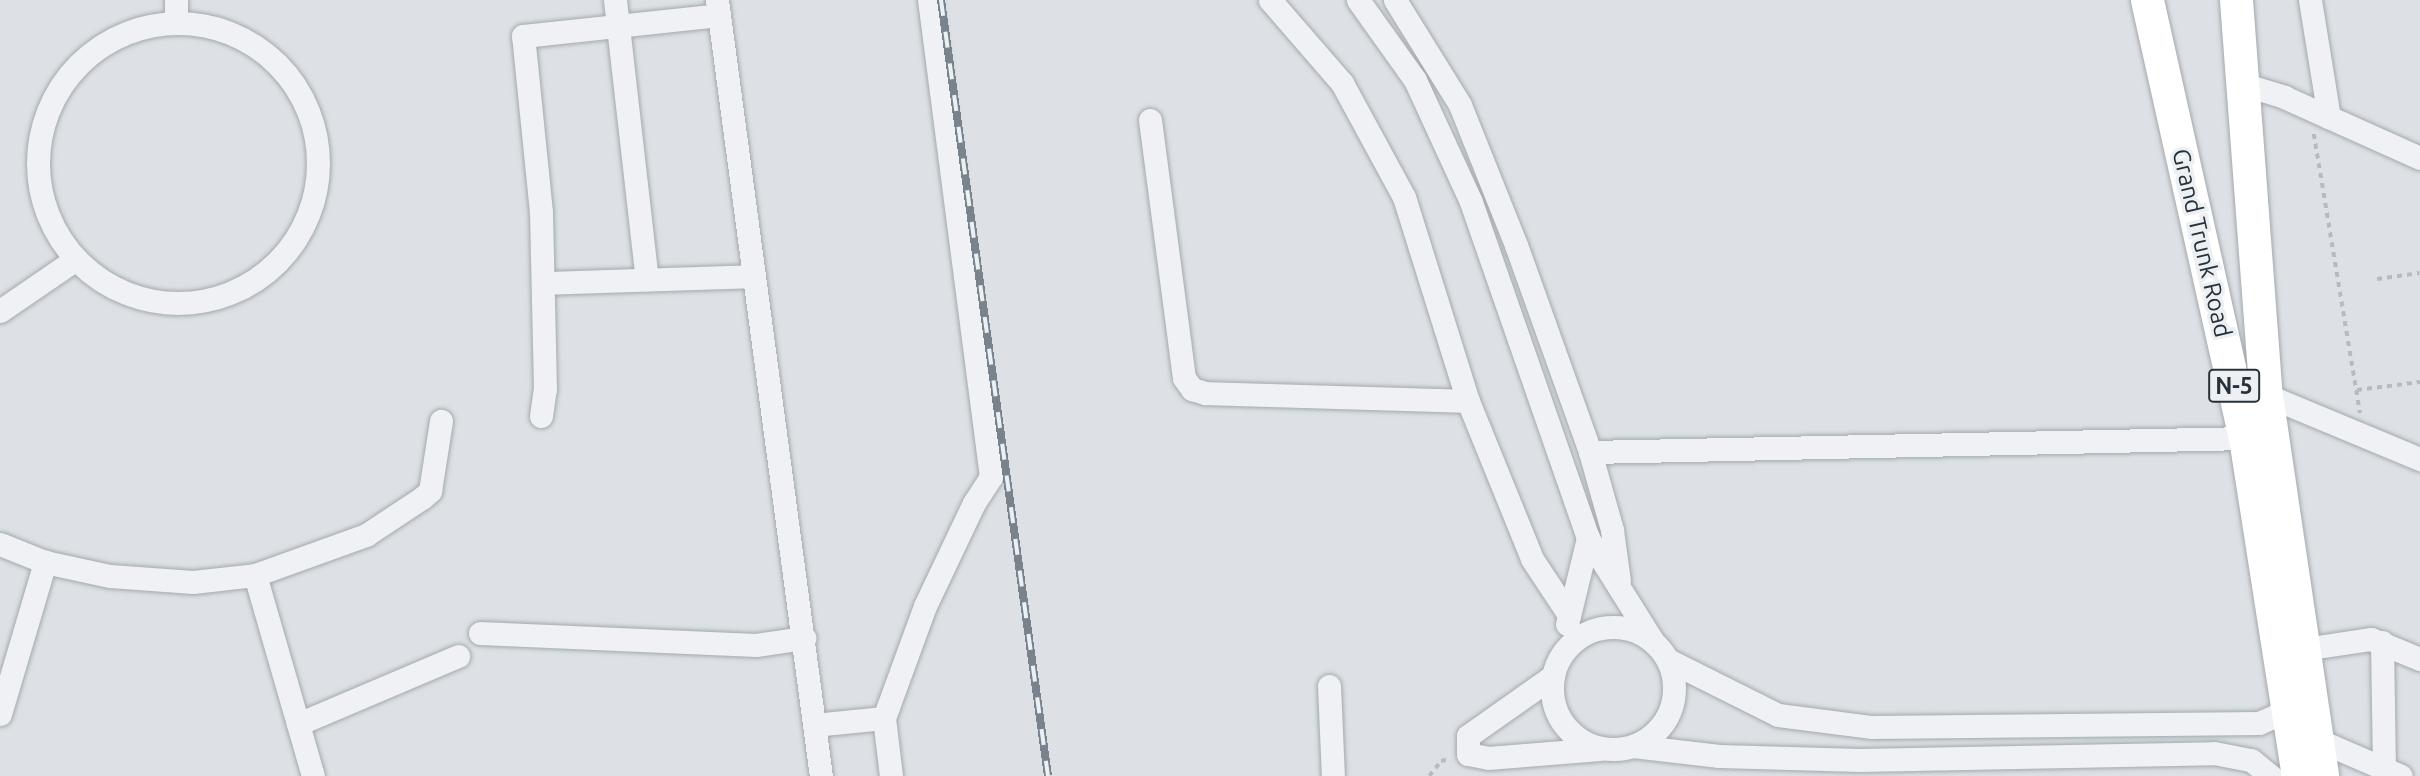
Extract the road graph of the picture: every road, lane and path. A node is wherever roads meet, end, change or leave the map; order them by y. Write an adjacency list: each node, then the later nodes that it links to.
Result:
1 (176, 0): 11 (street)
2 (615, 0): 12 (street)
3 (929, 0): 52 (street)
4 (1270, 0): 27 (street)
5 (1358, 0): 34 (street)
6 (1395, 0): 32 (street)
7 (2147, 0): 31 (highway, Grand Trunk Road / N-5)
8 (2236, 0): 13 (highway, Grand Trunk Road / N-5)
9 (2310, 0): 14 (street)
10 (718, 8): 12 (street); 19 (street)
11 (176, 23): 17 (street); 17 (street)
12 (618, 24): 20 (street); 22 (street)
13 (2244, 72): 14 (street); 26 (highway, Grand Trunk Road / N-5)
14 (2319, 113): 16 (street); 25 (path)
15 (1150, 120): 27 (street)
16 (2420, 158)
17 (76, 259): 23 (street)
18 (2420, 273): 21 (path)
19 (754, 275): 20 (street); 41 (street)
20 (648, 279): 22 (street)
21 (2377, 279)
22 (544, 283): 28 (street)
23 (0, 311)
24 (2420, 382): 25 (path)
25 (2357, 390): 30 (path)
26 (2266, 395): 30 (street); 44 (highway, Grand Trunk Road / N-5)
27 (1468, 401): 39 (street)
28 (541, 416)
29 (441, 421): 37 (street)
30 (2364, 436): 33 (street)
31 (2245, 438): 32 (street); 50 (highway, Grand Trunk Road / N-5)
32 (1590, 452): 38 (street)
33 (2420, 458)
34 (1588, 538): 38 (street); 39 (street)
35 (0, 544): 36 (street)
36 (45, 562): 37 (street); 51 (street)
37 (255, 575): 53 (street)
38 (1619, 584): 42 (street)
39 (1569, 615): 48 (street)
40 (480, 633): 41 (street)
41 (804, 638): 54 (street)
42 (1652, 640): 47 (street); 48 (street)
43 (2382, 642): 44 (street); 46 (street); 59 (street)
44 (2304, 649): 55 (highway, Grand Trunk Road / N-5)
45 (458, 656): 53 (street)
46 (2420, 659)
47 (1668, 660): 50 (street); 56 (street)
48 (1555, 668): 57 (street); 58 (street)
49 (1329, 687): 63 (street)
50 (2288, 701): 66 (highway, Grand Trunk Road / N-5)
51 (0, 714)
52 (884, 718): 54 (street); 62 (street)
53 (298, 724): 60 (street)
54 (814, 725): 61 (street)
55 (2318, 740): 59 (street); 67 (highway, Grand Trunk Road / N-5)
56 (1633, 746): 57 (street); 65 (street)
57 (1603, 748): 58 (street)
58 (1468, 754): 64 (path)
59 (2392, 772)
60 (313, 776)
61 (821, 776)
62 (891, 776)
63 (1333, 776)
64 (1429, 776)
65 (2271, 776)
66 (2298, 776)
67 (2322, 776)

